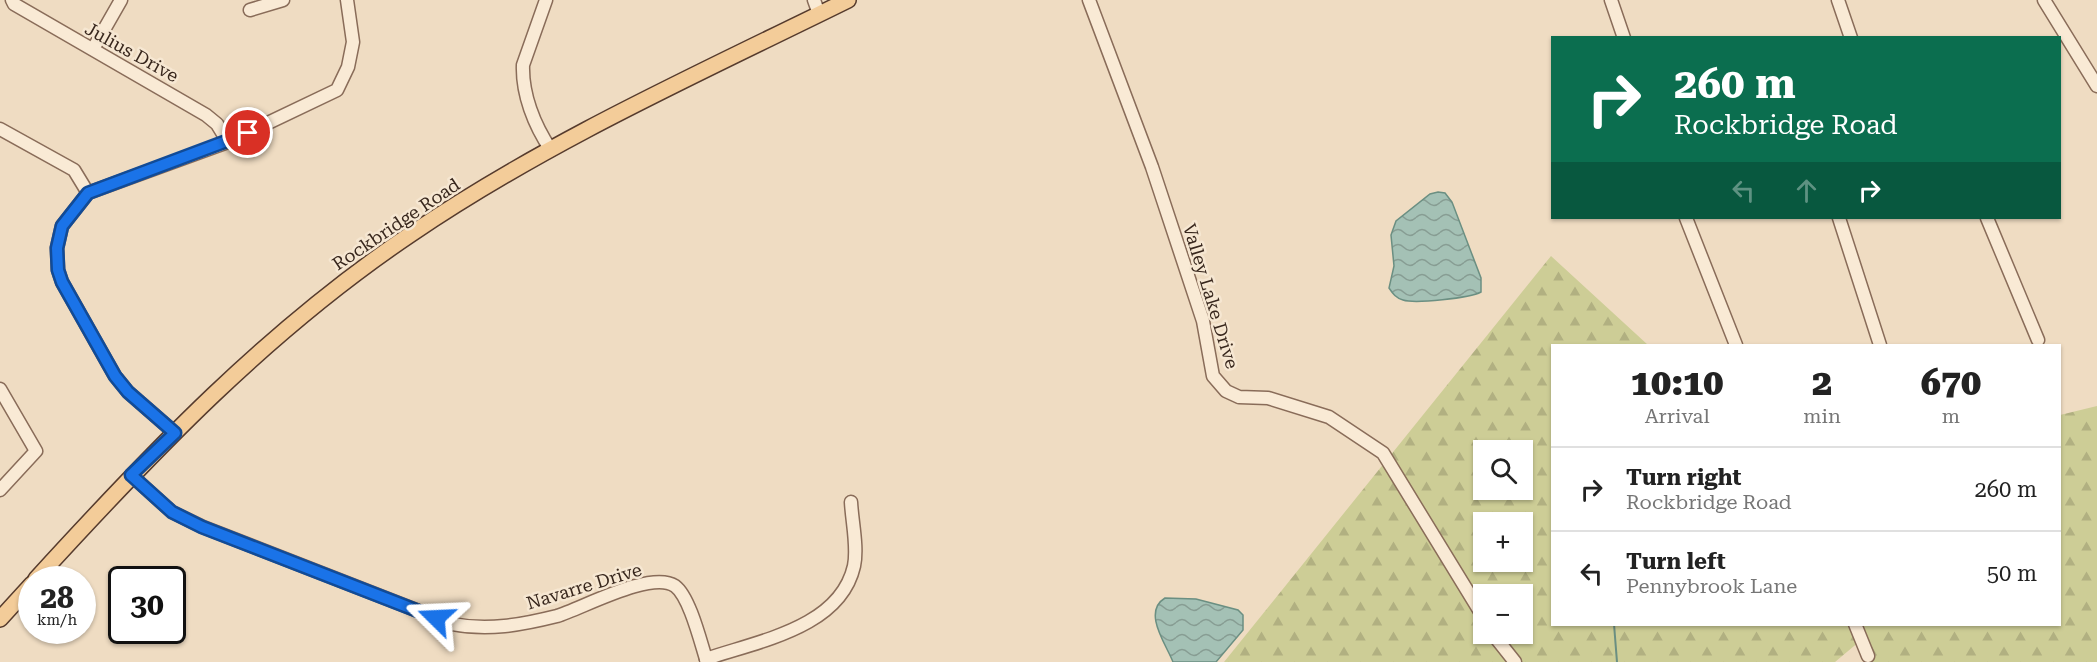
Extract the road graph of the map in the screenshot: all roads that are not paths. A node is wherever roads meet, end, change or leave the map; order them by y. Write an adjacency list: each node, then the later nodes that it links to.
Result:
1 (12, 0): 15 (street, Julius Drive)
2 (121, 0): 15 (street)
3 (283, 0): 12 (street)
4 (347, 0): 18 (street)
5 (546, 0): 19 (street)
6 (848, 0): 11 (main road, Rockbridge Road)
7 (1089, 0): 34 (street, Valley Lake Drive)
8 (1611, 0): 13 (street)
9 (1838, 0): 14 (street)
10 (2044, 0): 16 (street)
11 (817, 7): 19 (main road, Rockbridge Road)
12 (250, 10)
13 (1623, 36)
14 (1850, 36)
15 (93, 49): 18 (street, Julius Drive)
16 (2097, 86)
17 (0, 129): 20 (street)
18 (228, 142): 20 (street)
19 (550, 150): 28 (main road, Rockbridge Road)
20 (88, 193): 28 (street)
21 (1686, 219): 25 (street)
22 (1839, 219): 26 (street)
23 (1987, 219): 24 (street)
24 (2038, 340)
25 (1736, 344)
26 (1880, 344)
27 (0, 389): 30 (street)
28 (175, 433): 29 (main road, Rockbridge Road)
29 (131, 475): 32 (main road, Rockbridge Road); 39 (street, Navarre Drive)
30 (0, 489)
31 (851, 502): 39 (street)
32 (48, 566)
33 (18, 599): 35 (main road)
34 (1473, 600)
35 (0, 619)
36 (1856, 626): 38 (street)
37 (1501, 644): 40 (street)
38 (1868, 656)
39 (707, 660)
40 (1515, 662)

